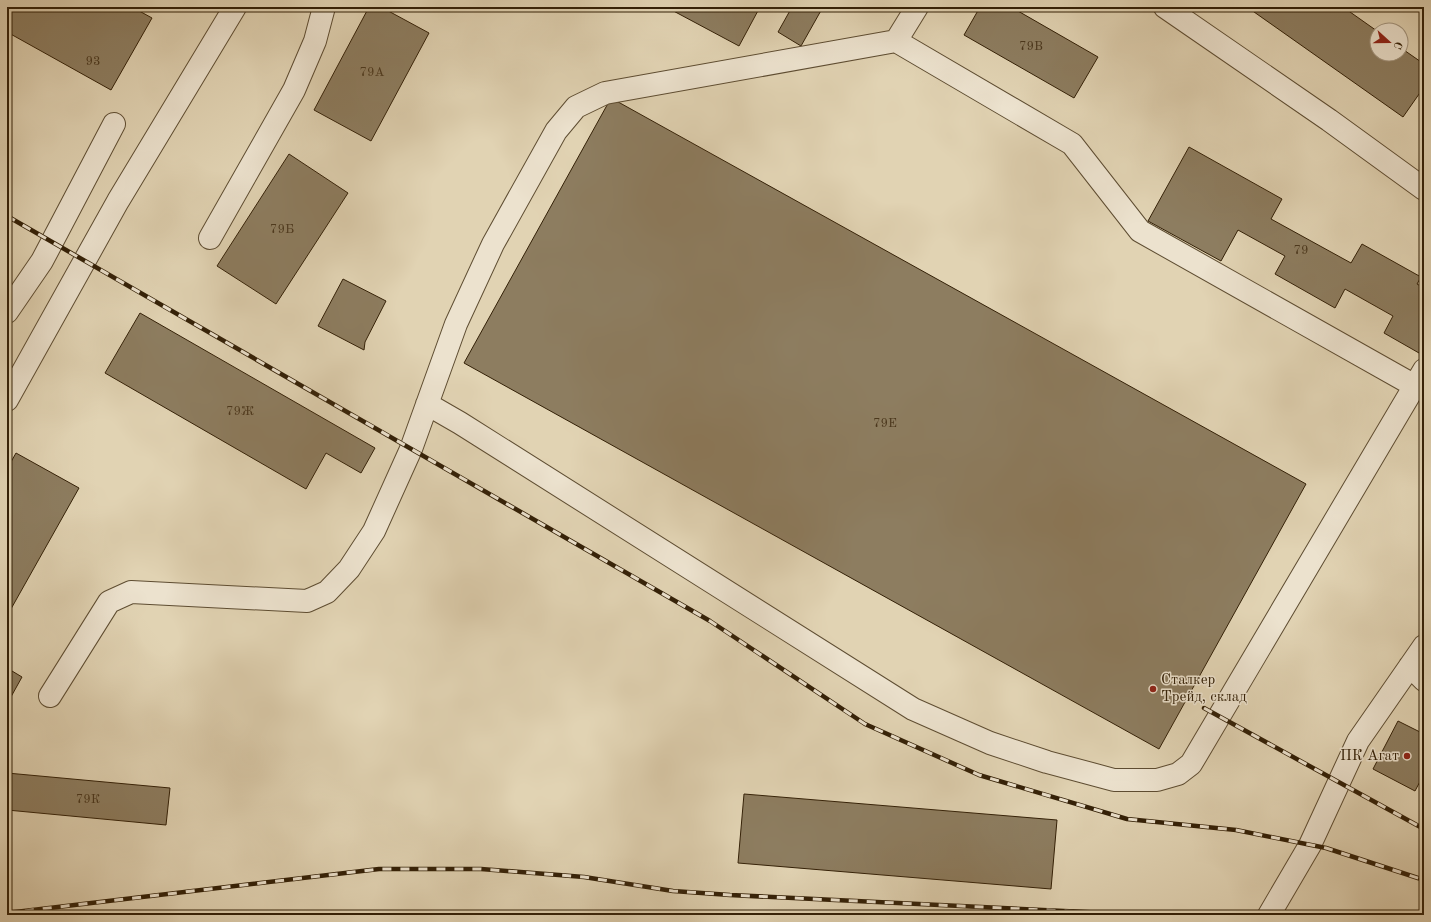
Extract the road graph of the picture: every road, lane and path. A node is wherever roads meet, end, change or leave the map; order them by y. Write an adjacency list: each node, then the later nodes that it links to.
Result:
1 (235, 7): 11 (street)
2 (324, 7): 8 (street)
3 (917, 7): 5 (street)
4 (1165, 7): 7 (street)
5 (896, 41): 10 (street); 12 (street)
6 (114, 124): 9 (street)
7 (1424, 190)
8 (210, 238)
9 (7, 312)
10 (1419, 378): 12 (street)
11 (7, 400)
12 (427, 404): 15 (street)
13 (1424, 646): 14 (street)
14 (1417, 673): 16 (street)
15 (50, 696)
16 (1269, 915)

